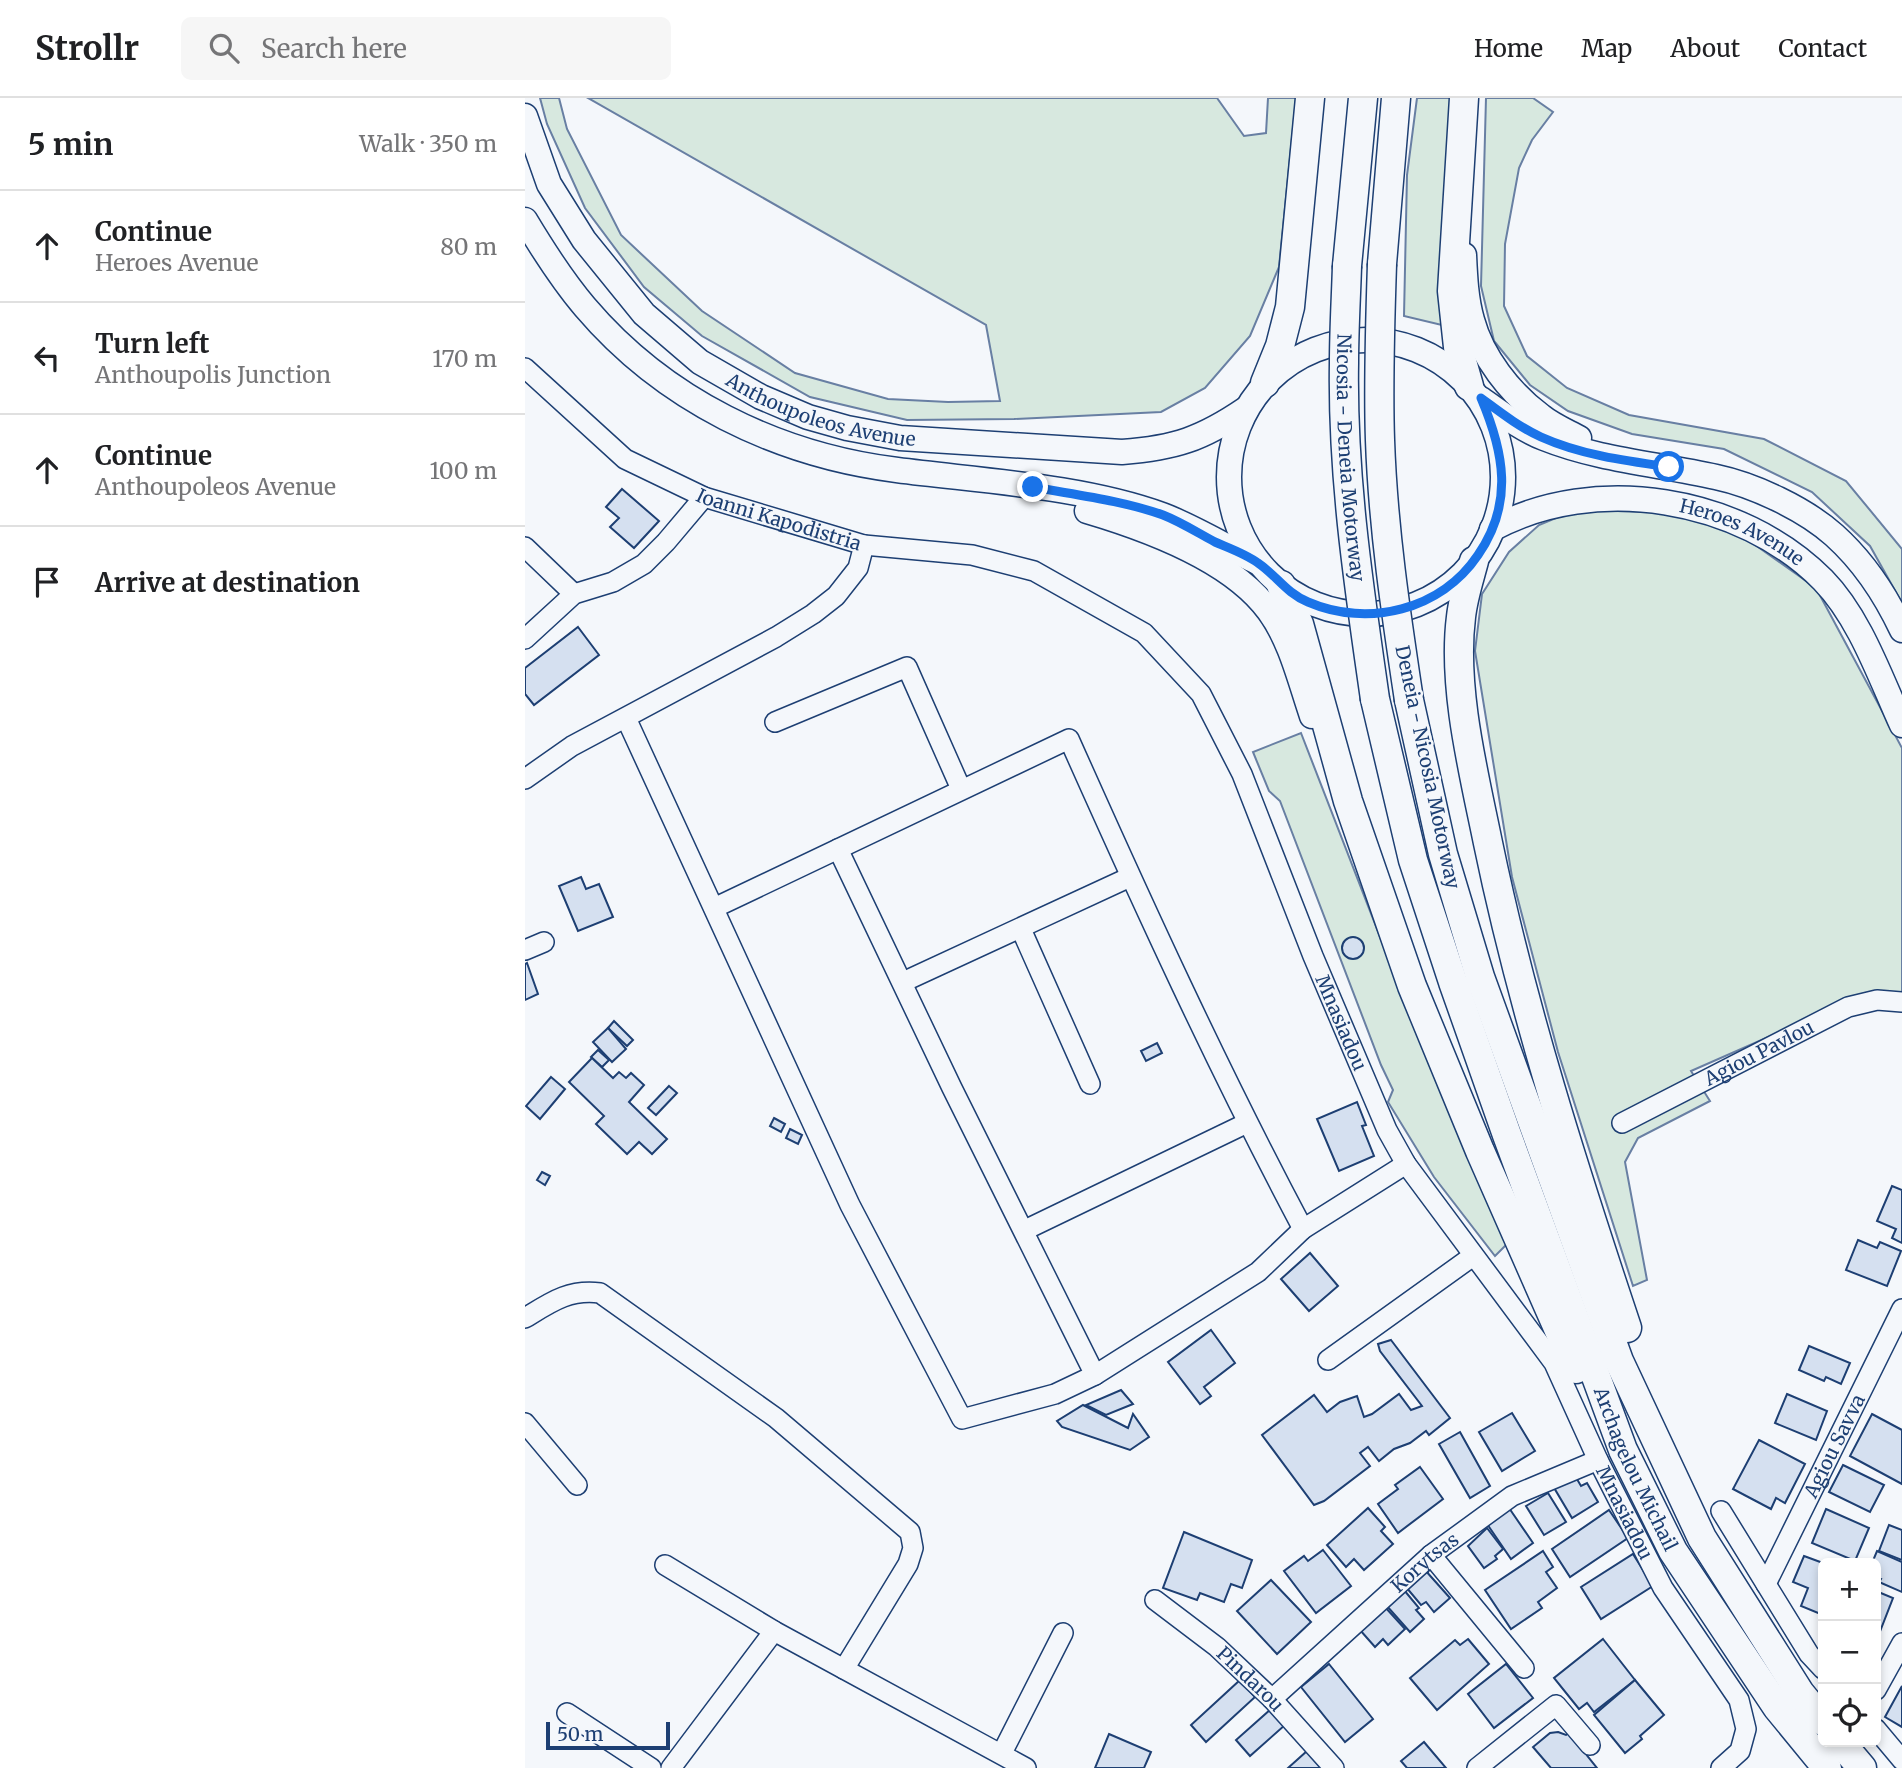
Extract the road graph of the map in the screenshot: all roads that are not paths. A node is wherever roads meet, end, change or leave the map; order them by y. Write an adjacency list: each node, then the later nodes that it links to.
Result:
1 (1310, 98): 9 (highway)
2 (1363, 98): 42 (highway, Nicosia - Deneia Motorway, bridge)
3 (1396, 98): 41 (highway, Deneia - Nicosia Motorway, bridge)
4 (1464, 98): 6 (highway)
5 (525, 116): 11 (main road, Anthoupoleos Avenue)
6 (1460, 171): 10 (highway); 12 (main road)
7 (525, 220): 13 (main road, Anthoupoleos Avenue)
8 (525, 368): 14 (street, Ioanni Kapodistria)
9 (1265, 383): 10 (main road, Heroes Avenue); 11 (main road, Heroes Avenue)
10 (1475, 392): 12 (main road, Heroes Avenue); 15 (main road)
11 (1246, 409): 19 (main road)
12 (1669, 467): 22 (main road, Heroes Avenue)
13 (958, 477): 19 (main road, Anthoupoleos Avenue); 29 (main road)
14 (704, 497): 16 (street, Ioanni Kapodistria); 21 (street)
15 (1492, 529): 18 (main road); 26 (main road, Heroes Avenue)
16 (864, 545): 24 (street, Ioanni Kapodistria); 43 (street, Mnasiadou)
17 (525, 547): 21 (street)
18 (1474, 561): 20 (main road); 52 (highway)
19 (1258, 563): 20 (main road)
20 (1281, 585): 29 (highway)
21 (573, 594): 23 (street)
22 (1902, 630)
23 (525, 639)
24 (626, 718): 27 (street, Ioanni Kapodistria); 32 (street)
25 (775, 722): 28 (street)
26 (1902, 725)
27 (525, 779)
28 (961, 789): 30 (street); 31 (street)
29 (1348, 801): 53 (highway)
30 (838, 849): 32 (street); 36 (street)
31 (1131, 877): 33 (street); 39 (street)
32 (714, 908): 50 (street)
33 (1021, 929): 36 (street); 38 (street)
34 (544, 942): 35 (street)
35 (525, 950)
36 (903, 982): 45 (street)
37 (1902, 1002): 40 (street, Agiou Pavlou)
38 (1090, 1084)
39 (1247, 1123): 44 (street); 45 (street)
40 (1622, 1124)
41 (1535, 1131): 52 (highway, Archagelou Michail)
42 (1507, 1135): 53 (highway, Archagelou Michail)
43 (1406, 1164): 44 (street); 46 (street, Mnasiadou)
44 (1303, 1229): 50 (street)
45 (1025, 1230): 50 (street)
46 (1473, 1256): 49 (street); 53 (street, Mnasiadou)
47 (1902, 1309): 58 (street, Agiou Savva)
48 (525, 1318): 65 (street)
49 (1328, 1360)
50 (1095, 1375)
51 (525, 1423): 54 (street)
52 (1657, 1445): 69 (highway, Archagelou Michail)
53 (1611, 1455): 56 (street, Korytsas); 80 (street, Mnasiadou); 81 (highway, Archagelou Michail)
54 (577, 1485)
55 (1721, 1511): 58 (street)
56 (1431, 1555): 64 (street); 67 (street, Korytsas)
57 (665, 1565): 60 (street)
58 (1766, 1584): 63 (street)
59 (1156, 1600): 67 (street, Pindarou)
60 (774, 1631): 65 (street); 76 (street)
61 (1063, 1633): 73 (street)
62 (1902, 1643): 66 (street)
63 (1818, 1664)
64 (1524, 1668)
65 (844, 1669): 73 (street)
66 (1879, 1684)
67 (1272, 1699): 78 (street, Pindarou)
68 (567, 1713): 75 (street)
69 (1818, 1715)
70 (1881, 1735): 74 (street)
71 (1590, 1745): 79 (street)
72 (1844, 1747): 82 (highway)
73 (1002, 1753): 77 (street)
74 (1902, 1760)
75 (651, 1768)
76 (671, 1768)
77 (1026, 1768)
78 (1334, 1768)
79 (1477, 1768)
80 (1721, 1768)
81 (1827, 1768)
82 (1862, 1768)

